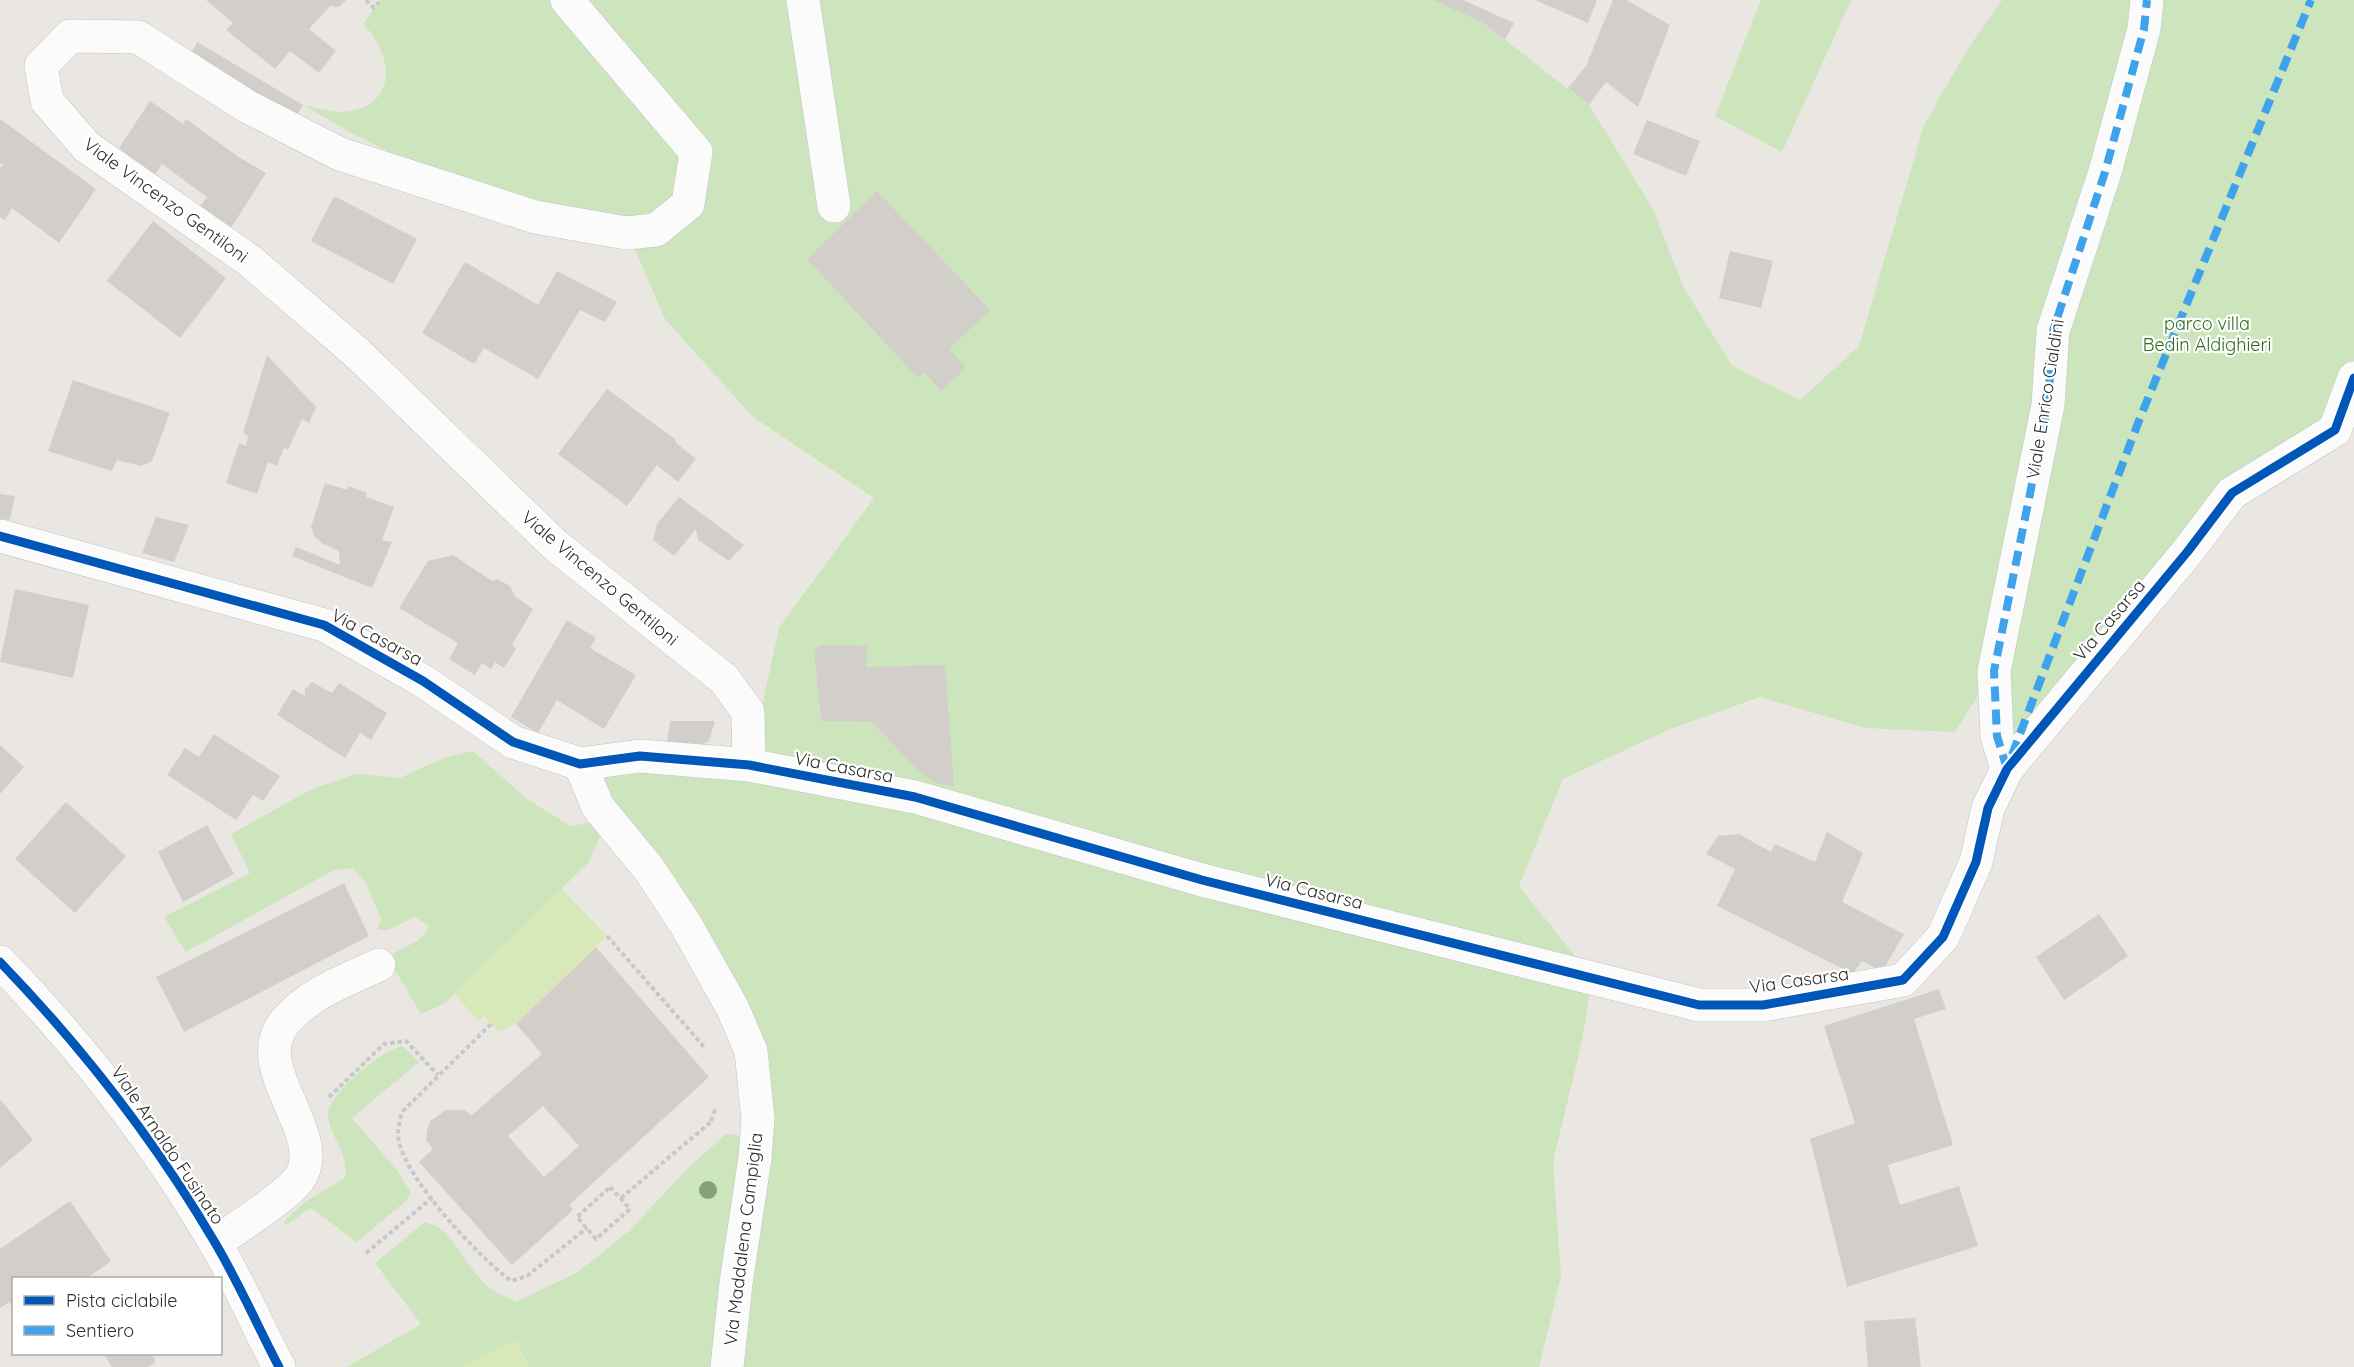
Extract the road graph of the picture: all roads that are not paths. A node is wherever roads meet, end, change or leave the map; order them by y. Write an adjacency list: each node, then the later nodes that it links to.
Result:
1 (567, 0): 9 (street, Viale Vincenzo Gentiloni)
2 (803, 0): 4 (street)
3 (2147, 0): 10 (street, Viale Enrico Cialdini)
4 (834, 206)
5 (2354, 378): 6 (street, Via Casarsa)
6 (2344, 427): 10 (street, Via Casarsa)
7 (0, 536): 8 (street, Via Casarsa)
8 (580, 764): 9 (street, Via Casarsa); 15 (street, Via Maddalena Campiglia)
9 (749, 765): 10 (street, Via Casarsa)
10 (2007, 769)
11 (0, 962): 13 (street, Viale Arnaldo Fusinato)
12 (379, 965): 13 (street, Viale Arnaldo Fusinato)
13 (215, 1243): 14 (street, Viale Arnaldo Fusinato)
14 (279, 1367)
15 (727, 1367)

